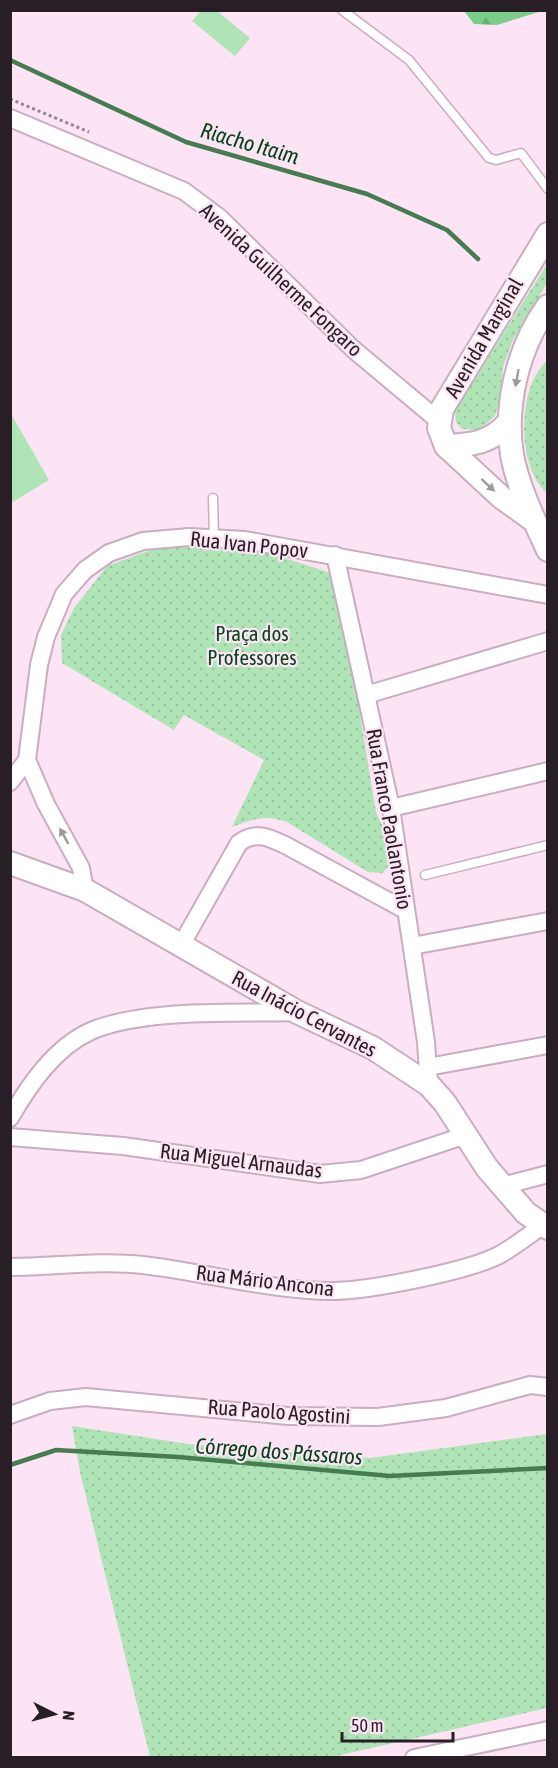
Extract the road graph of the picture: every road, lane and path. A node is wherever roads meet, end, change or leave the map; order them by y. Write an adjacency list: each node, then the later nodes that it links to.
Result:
1 (342, 10): 3 (lane)
2 (10, 118): 8 (street, Avenida Guilherme Fongaro)
3 (548, 189)
4 (548, 234): 8 (main road, Avenida Marginal)
5 (548, 306): 7 (main road, Avenida Marginal)
6 (548, 342): 7 (main road)
7 (524, 347): 9 (main road, Avenida Marginal, one-way to 9)
8 (439, 421): 10 (main road, Avenida Marginal)
9 (510, 422): 10 (main road); 12 (main road, Avenida Marginal)
10 (446, 446): 12 (main road, Avenida Marginal, one-way to 12)
11 (213, 498): 13 (lane)
12 (540, 519): 14 (main road, Avenida Marginal)
13 (214, 538): 15 (street, Rua Ivan Popov); 19 (street, Rua Ivan Popov)
14 (548, 549)
15 (335, 555): 16 (street, Rua Ivan Popov); 18 (street, Rua Franco Paolantonio)
16 (548, 595)
17 (548, 641): 18 (street)
18 (366, 695): 22 (street, Rua Franco Paolantonio)
19 (27, 760): 21 (street); 26 (street, one-way to 19)
20 (548, 771): 22 (street)
21 (10, 782)
22 (391, 808): 27 (street, Rua Franco Paolantonio)
23 (548, 845): 25 (lane)
24 (10, 863): 26 (main road, Rua Inácio Cervantes)
25 (424, 875)
26 (85, 890): 29 (main road, Rua Inácio Cervantes)
27 (405, 910): 29 (street); 30 (street, Rua Franco Paolantonio)
28 (548, 921): 30 (street)
29 (180, 946): 31 (main road, Rua Inácio Cervantes)
30 (412, 946): 33 (street, Rua Franco Paolantonio)
31 (297, 1012): 33 (main road, Rua Inácio Cervantes); 34 (street)
32 (548, 1045): 33 (street)
33 (428, 1076): 35 (main road, Rua Inácio Cervantes)
34 (10, 1118)
35 (466, 1135): 36 (street, Rua Miguel Arnaudas); 38 (main road, Rua Inácio Cervantes)
36 (10, 1137)
37 (548, 1174): 38 (street)
38 (502, 1186): 39 (main road, Rua Inácio Cervantes)
39 (545, 1227): 40 (street, Rua Mário Ancona)
40 (10, 1267)
41 (548, 1374): 42 (street)
42 (530, 1385): 43 (street, Rua Paolo Agostini); 44 (street, Rua Paolo Agostini)
43 (548, 1387)
44 (10, 1415)
45 (548, 1730): 46 (street)
46 (414, 1758)

